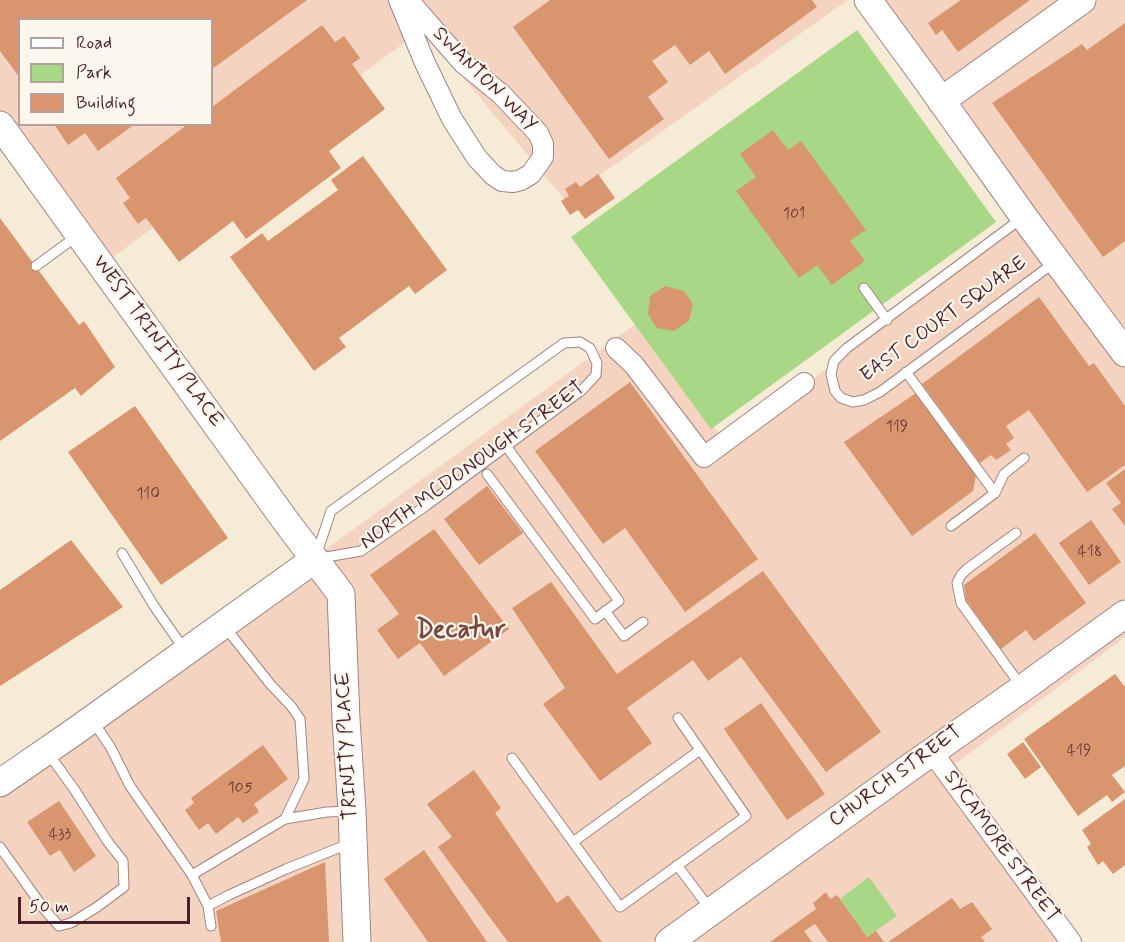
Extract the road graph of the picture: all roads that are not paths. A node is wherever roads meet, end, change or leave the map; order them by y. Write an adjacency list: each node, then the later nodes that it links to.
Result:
1 (399, 0): 2 (street, SWANTON WAY)
2 (408, 0)
3 (868, 0): 5 (street)
4 (1082, 0): 5 (street)
5 (941, 101): 7 (street)
6 (0, 125): 8 (street, WEST TRINITY PLACE)
7 (1024, 217): 9 (street); 12 (lane, EAST COURT SQUARE)
8 (79, 234): 10 (lane); 24 (street, WEST TRINITY PLACE)
9 (1058, 261): 14 (street); 15 (lane, EAST COURT SQUARE)
10 (36, 266)
11 (864, 288): 12 (lane)
12 (887, 320): 15 (lane, EAST COURT SQUARE)
13 (616, 348): 16 (street)
14 (1125, 353)
15 (906, 372): 20 (lane)
16 (804, 383)
17 (506, 446): 24 (lane, NORTH MCDONOUGH STREET); 24 (lane, NORTH MCDONOUGH STREET); 25 (lane)
18 (1024, 458): 20 (lane)
19 (488, 474): 25 (lane)
20 (995, 493): 21 (lane)
21 (951, 526)
22 (1016, 533): 30 (lane)
23 (122, 553): 29 (lane)
24 (315, 559): 28 (street, NORTH MCDONOUGH STREET); 38 (street, TRINITY PLACE)
25 (605, 611): 27 (lane)
26 (1125, 614): 30 (street, CHURCH STREET)
27 (643, 622)
28 (223, 624): 29 (street, NORTH MCDONOUGH STREET); 39 (lane)
29 (185, 651): 32 (street, NORTH MCDONOUGH STREET)
30 (1023, 688): 35 (street, CHURCH STREET)
31 (678, 718): 33 (lane)
32 (92, 719): 34 (street, NORTH MCDONOUGH STREET); 44 (lane)
33 (700, 750): 41 (lane); 43 (lane)
34 (47, 751): 37 (street, NORTH MCDONOUGH STREET); 42 (lane)
35 (932, 752): 46 (street, CHURCH STREET); 48 (street, SYCAMORE STREET)
36 (512, 758): 41 (lane)
37 (2, 777)
38 (352, 811): 39 (lane); 40 (street, TRINITY PLACE)
39 (285, 819): 44 (lane)
40 (353, 842): 45 (lane); 49 (street, TRINITY PLACE)
41 (573, 842): 43 (lane)
42 (0, 847)
43 (677, 865): 46 (lane)
44 (192, 875): 45 (lane)
45 (208, 906): 47 (lane)
46 (711, 911): 50 (street, CHURCH STREET)
47 (211, 926)
48 (1065, 938)
49 (357, 942)
50 (669, 942)

